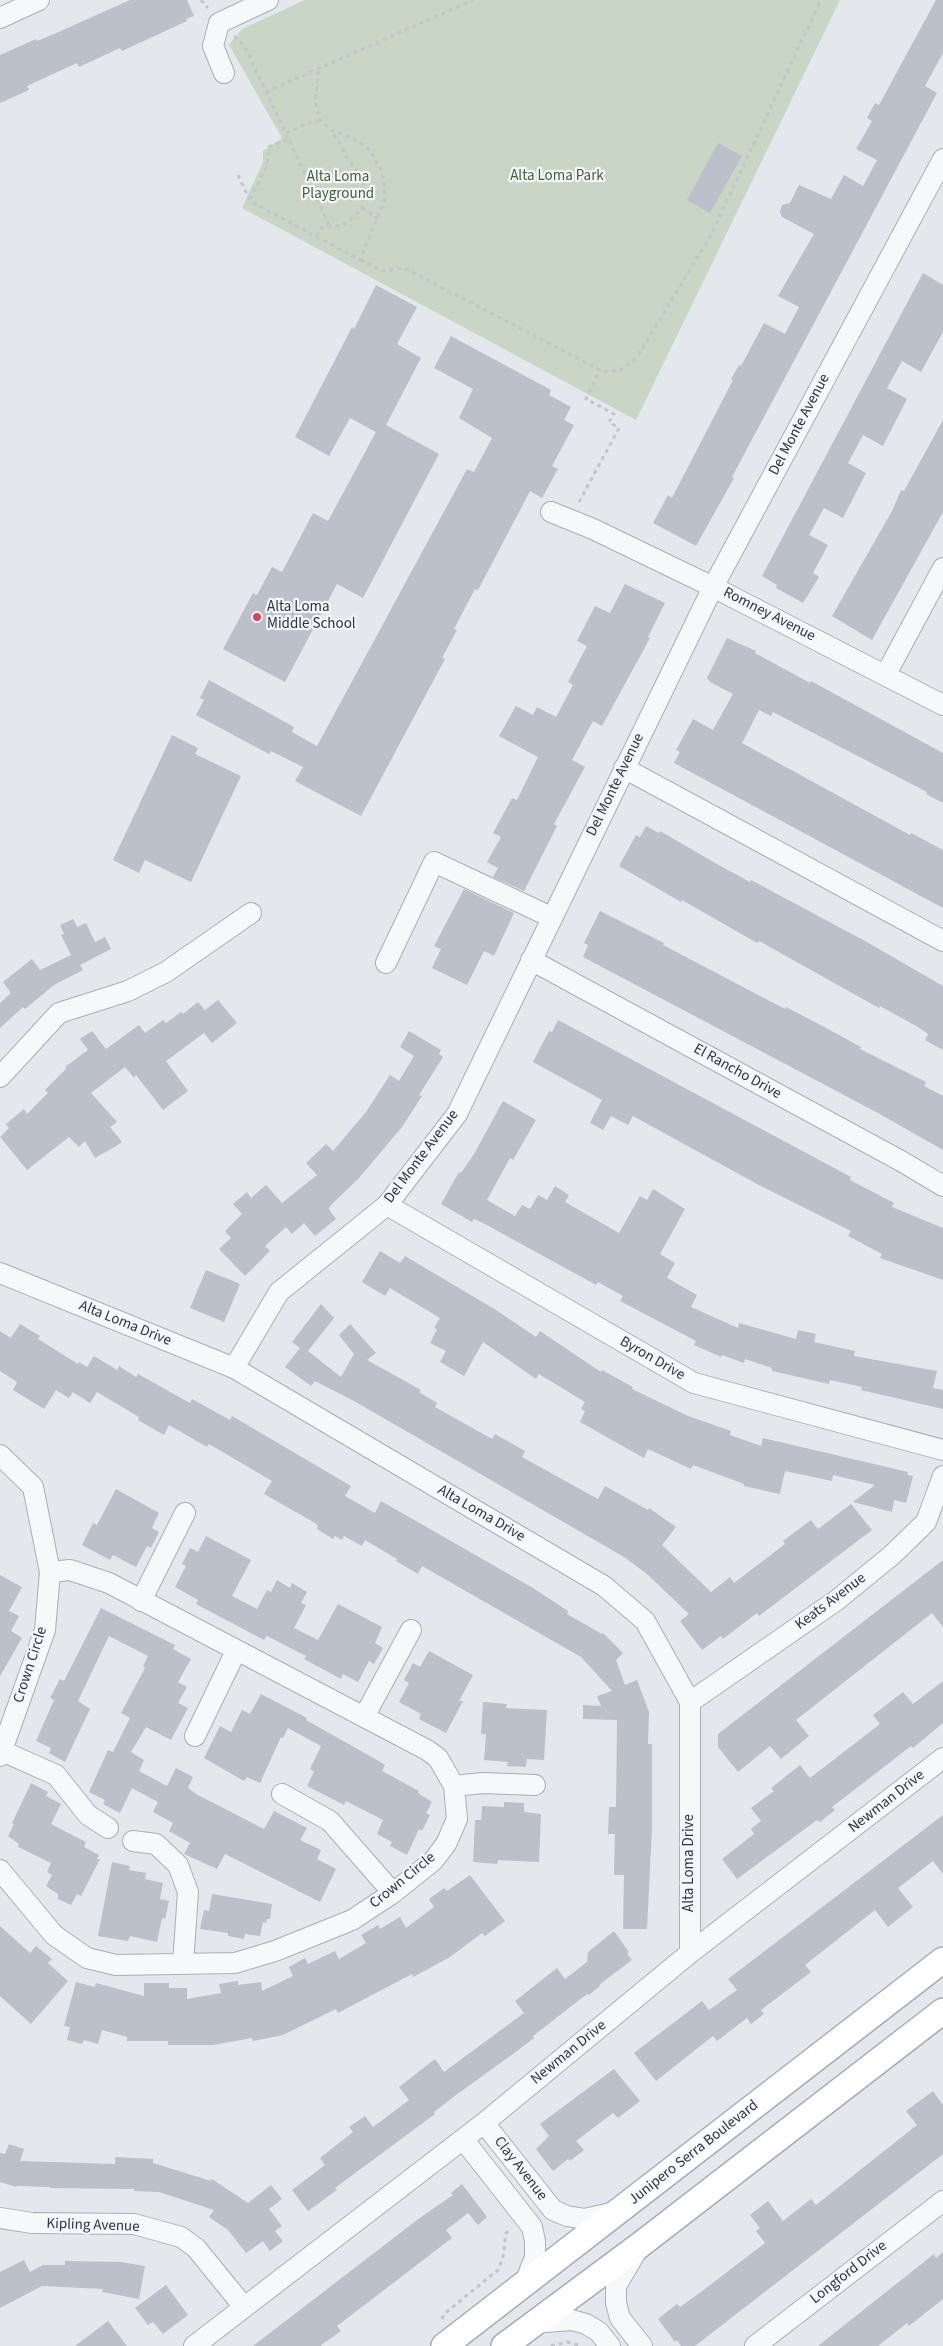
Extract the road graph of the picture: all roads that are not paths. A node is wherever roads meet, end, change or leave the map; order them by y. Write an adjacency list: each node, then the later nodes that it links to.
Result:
1 (38, 0): 3 (street)
2 (268, 0): 4 (street)
3 (0, 18)
4 (224, 73)
5 (943, 159): 8 (street, Del Monte Avenue)
6 (551, 512): 8 (street, Romney Avenue)
7 (943, 568): 9 (street)
8 (713, 587): 9 (street, Romney Avenue); 11 (street, Del Monte Avenue)
9 (886, 674): 10 (street, Romney Avenue)
10 (943, 705)
11 (624, 768): 13 (street, Del Monte Avenue); 14 (street)
12 (251, 914): 17 (street)
13 (552, 917): 15 (street, Del Monte Avenue); 16 (street)
14 (943, 941)
15 (531, 960): 18 (street, El Rancho Drive); 19 (street, Del Monte Avenue)
16 (386, 962)
17 (0, 1077)
18 (943, 1186)
19 (386, 1206): 21 (street, Del Monte Avenue); 22 (street, Byron Drive)
20 (0, 1273): 21 (street, Alta Loma Drive)
21 (234, 1368): 30 (street, Alta Loma Drive)
22 (943, 1450)
23 (0, 1455): 26 (street, Crown Circle)
24 (943, 1476): 30 (street, Keats Avenue)
25 (186, 1513): 27 (street)
26 (50, 1572): 27 (street, Crown Circle); 33 (street, Crown Circle)
27 (142, 1601): 29 (street, Crown Circle)
28 (412, 1630): 31 (street)
29 (236, 1651): 31 (street, Crown Circle); 32 (street)
30 (690, 1702): 42 (street, Alta Loma Drive)
31 (364, 1717): 36 (street, Crown Circle)
32 (195, 1736)
33 (1, 1753): 38 (street)
34 (943, 1758): 42 (street, Newman Drive)
35 (535, 1785): 36 (street)
36 (454, 1786): 41 (street, Crown Circle)
37 (282, 1794): 41 (street)
38 (108, 1828)
39 (132, 1841): 44 (street)
40 (0, 1870): 44 (street, Crown Circle)
41 (393, 1893): 44 (street, Crown Circle)
42 (690, 1953): 46 (street, Newman Drive)
43 (943, 1960): 49 (main road, Junipero Serra Boulevard)
44 (183, 1964)
45 (943, 2011): 51 (main road)
46 (484, 2123): 47 (street, Newman Drive); 49 (street, Clay Avenue)
47 (463, 2139): 52 (street, Clay Avenue); 53 (street, Newman Drive)
48 (943, 2201): 60 (street, Longford Drive)
49 (617, 2212): 52 (main road, Junipero Serra Boulevard)
50 (0, 2218): 53 (street, Kipling Avenue)
51 (640, 2245): 54 (main road); 59 (street)
52 (525, 2283): 55 (main road, Junipero Serra Boulevard)
53 (244, 2308): 56 (street, Newman Drive)
54 (534, 2323): 57 (main road); 58 (street)
55 (441, 2336)
56 (194, 2346)
57 (504, 2346)
58 (610, 2346)
59 (642, 2346)
60 (755, 2346)

